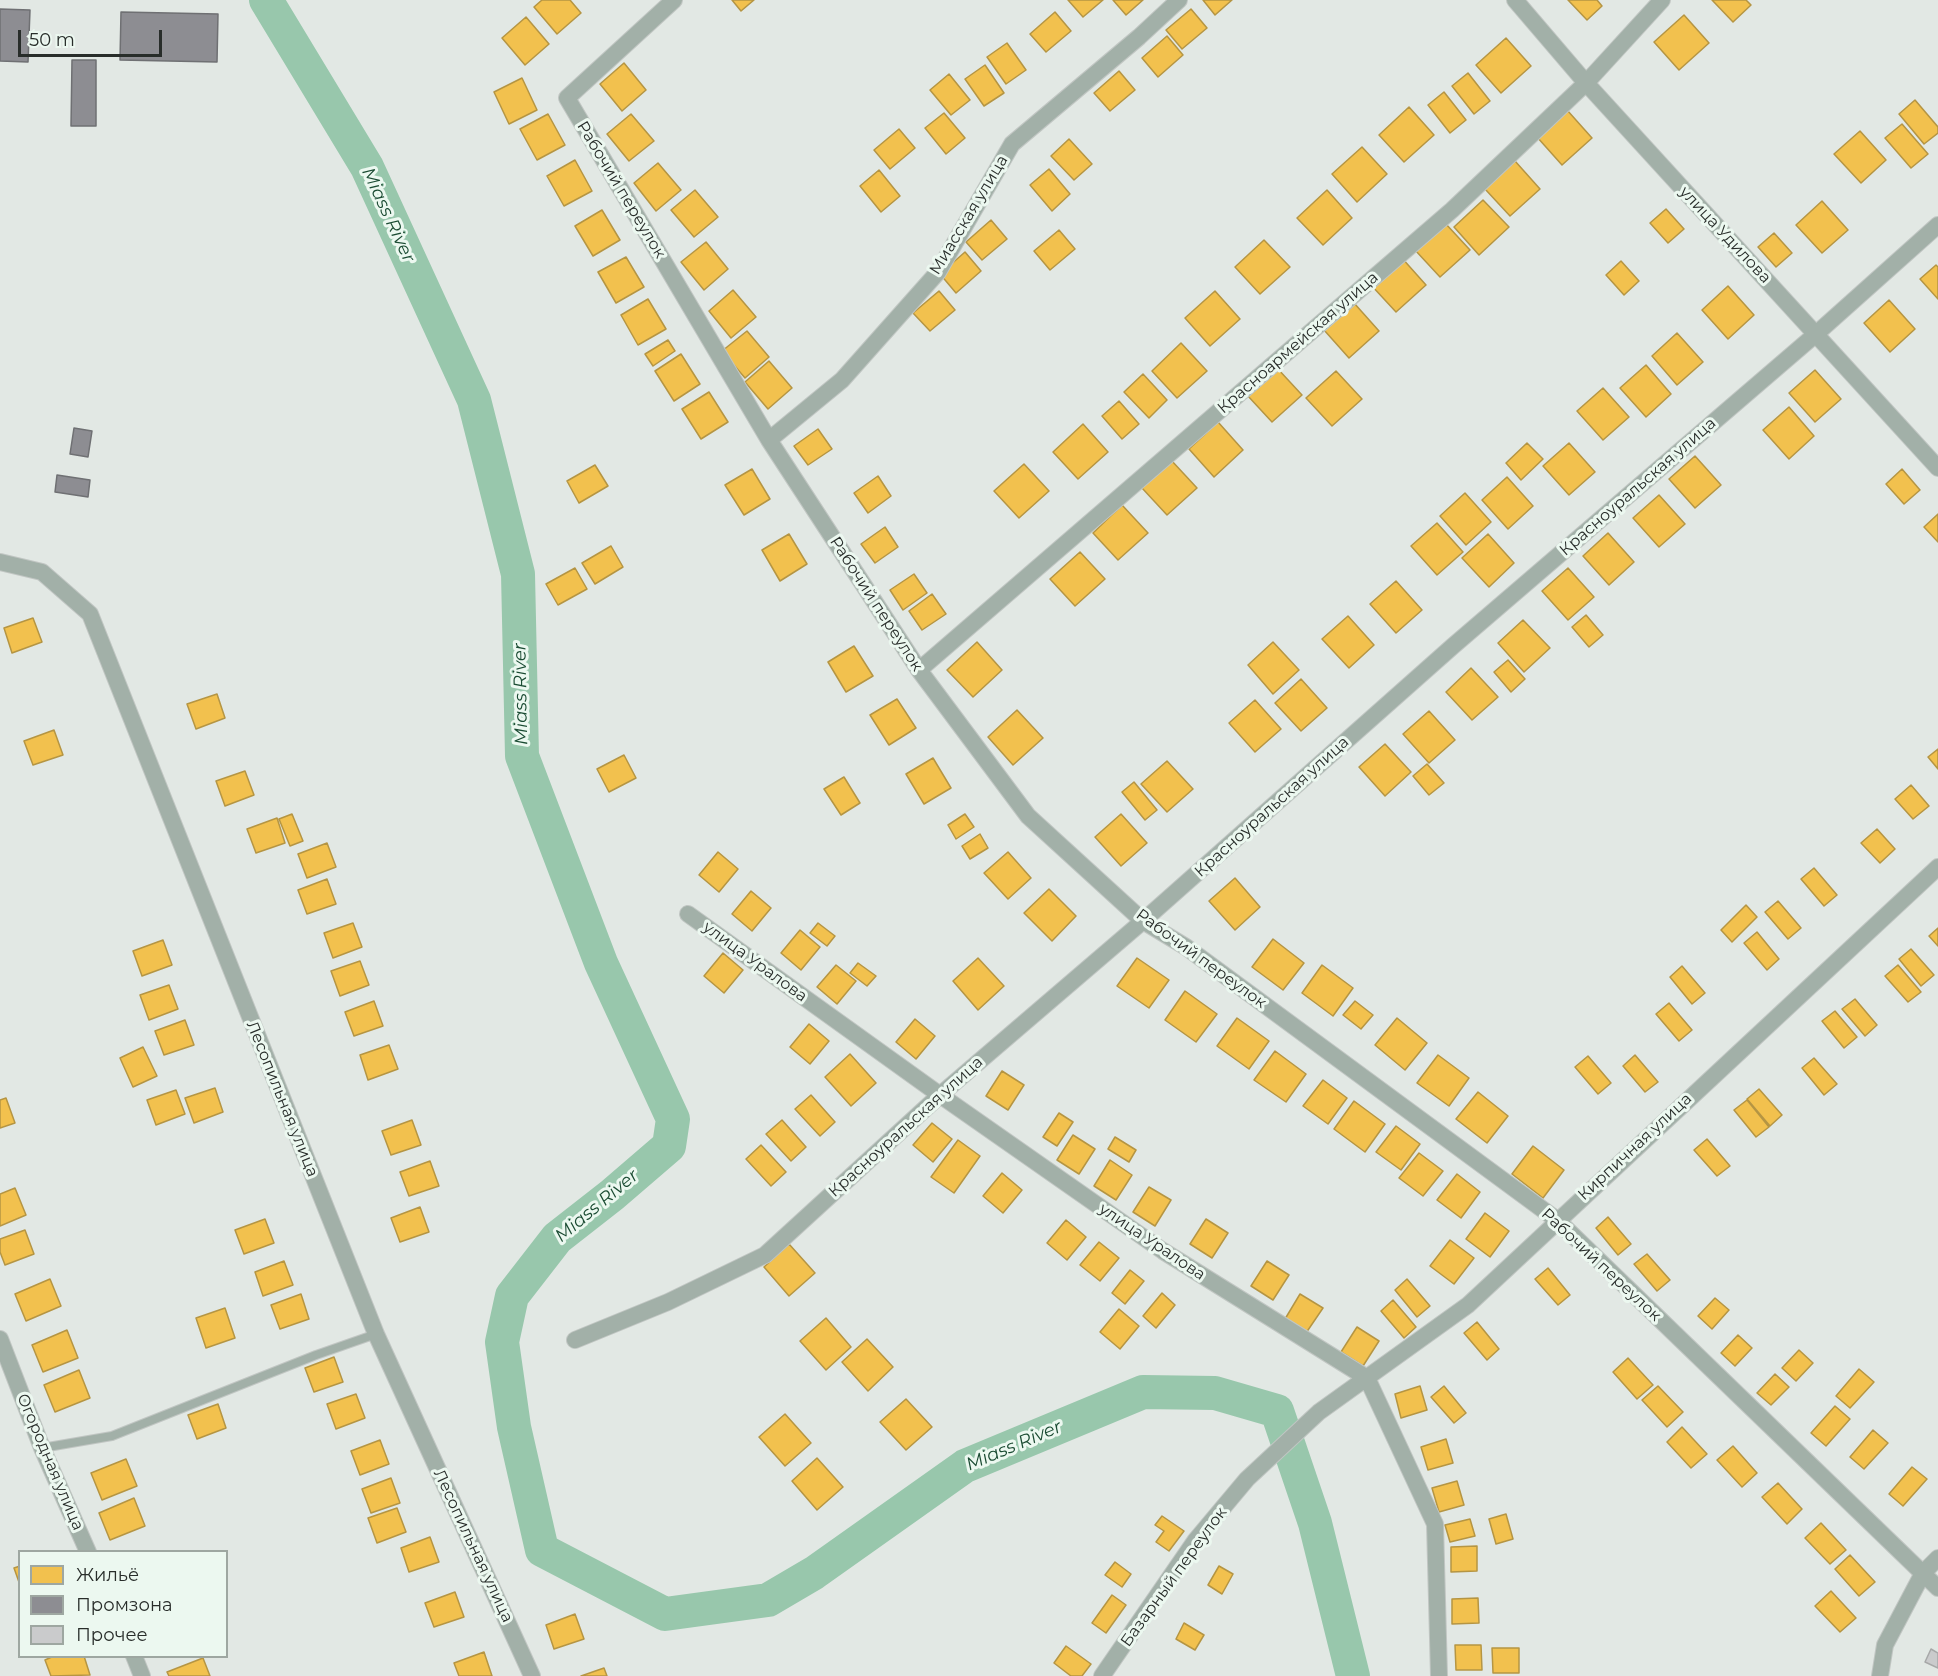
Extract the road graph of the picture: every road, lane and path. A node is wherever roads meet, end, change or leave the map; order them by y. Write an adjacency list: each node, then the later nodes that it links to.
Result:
1 (674, 0): 8 (street, Рабочий переулок)
2 (1179, 0): 8 (street, Миасская улица)
3 (1515, 0): 5 (street, улица Удилова)
4 (1662, 0): 5 (street, Красноармейская улица)
5 (1586, 83): 7 (street, улица Удилова); 11 (street, Красноармейская улица)
6 (1938, 225): 7 (street, Красноуральская улица)
7 (1816, 334): 9 (street, улица Удилова); 14 (street, Красноуральская улица)
8 (769, 440): 11 (street, Рабочий переулок)
9 (1938, 468)
10 (0, 562): 17 (street, Лесопильная улица)
11 (919, 670): 14 (street, Рабочий переулок)
12 (1938, 867): 16 (street, Кирпичная улица)
13 (688, 914): 15 (street, улица Уралова)
14 (1143, 921): 15 (street, Красноуральская улица); 16 (street, Рабочий переулок)
15 (940, 1095): 19 (street, Красноуральская улица); 20 (street, улица Уралова)
16 (1557, 1220): 20 (street, Кирпичная улица); 25 (street, Рабочий переулок)
17 (375, 1334): 22 (lane); 29 (street, Лесопильная улица)
18 (0, 1340): 22 (street, Огородная улица)
19 (575, 1340)
20 (1367, 1378): 21 (street, Кирпичная улица); 31 (street)
21 (1319, 1412): 30 (street, Базарный переулок)
22 (42, 1448): 23 (street, Огородная улица)
23 (88, 1550)
24 (1938, 1558): 25 (street)
25 (1923, 1573): 26 (street, Рабочий переулок); 32 (street)
26 (1938, 1588)
27 (135, 1658): 28 (street)
28 (142, 1676)
29 (532, 1676)
30 (1102, 1676)
31 (1439, 1676)
32 (1880, 1676)

